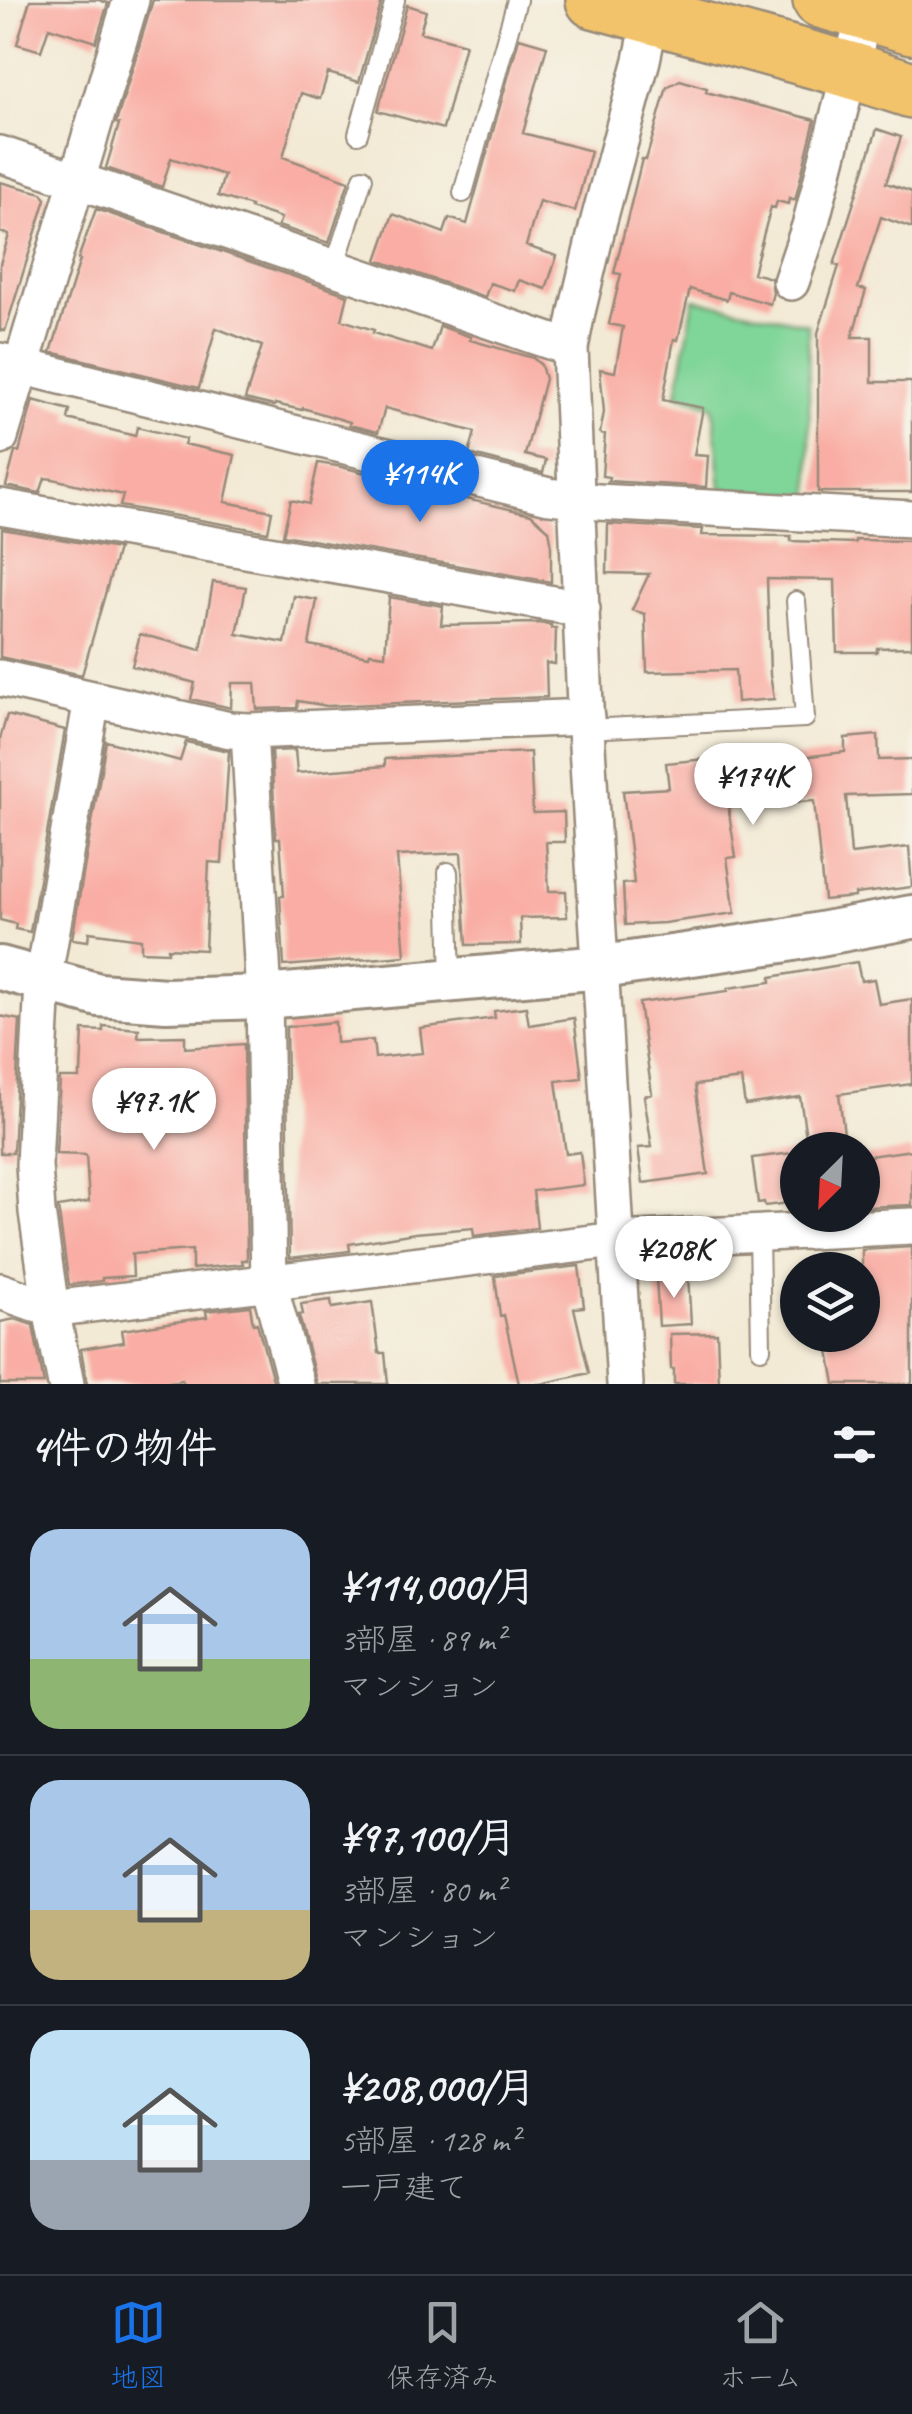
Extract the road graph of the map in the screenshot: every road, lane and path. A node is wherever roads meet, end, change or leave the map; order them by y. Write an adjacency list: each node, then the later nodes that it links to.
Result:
1 (131, 0): 12 (street)
2 (394, 0): 9 (lane)
3 (517, 0): 13 (lane)
4 (594, 0): 5 (highway)
5 (647, 8): 7 (highway); 16 (street)
6 (866, 13): 7 (street)
7 (850, 70): 8 (highway); 15 (street)
8 (912, 90)
9 (358, 134)
10 (0, 154): 12 (street)
11 (363, 178): 14 (lane)
12 (78, 181): 14 (street); 17 (street)
13 (463, 193)
14 (334, 268): 16 (street)
15 (791, 282)
16 (570, 348): 19 (street)
17 (10, 363): 18 (street); 19 (street)
18 (0, 437)
19 (578, 499): 21 (street); 23 (street)
20 (0, 507): 23 (street)
21 (912, 520)
22 (796, 602): 26 (lane)
23 (582, 608): 26 (street)
24 (0, 678): 25 (street)
25 (92, 699): 27 (street); 33 (street)
26 (586, 723): 27 (street); 30 (street)
27 (248, 731): 34 (street)
28 (448, 872): 32 (lane)
29 (912, 918): 30 (street)
30 (602, 967): 32 (street); 37 (street)
31 (0, 968): 33 (street)
32 (451, 980): 34 (street)
33 (43, 981): 34 (street); 40 (street)
34 (264, 997): 38 (street)
35 (912, 1226): 36 (street)
36 (760, 1233): 37 (street); 41 (lane)
37 (616, 1240): 38 (street); 44 (street)
38 (268, 1284): 40 (street); 43 (street)
39 (0, 1291): 40 (street)
40 (50, 1309): 42 (street)
41 (761, 1350)
42 (66, 1384)
43 (296, 1384)
44 (626, 1384)

